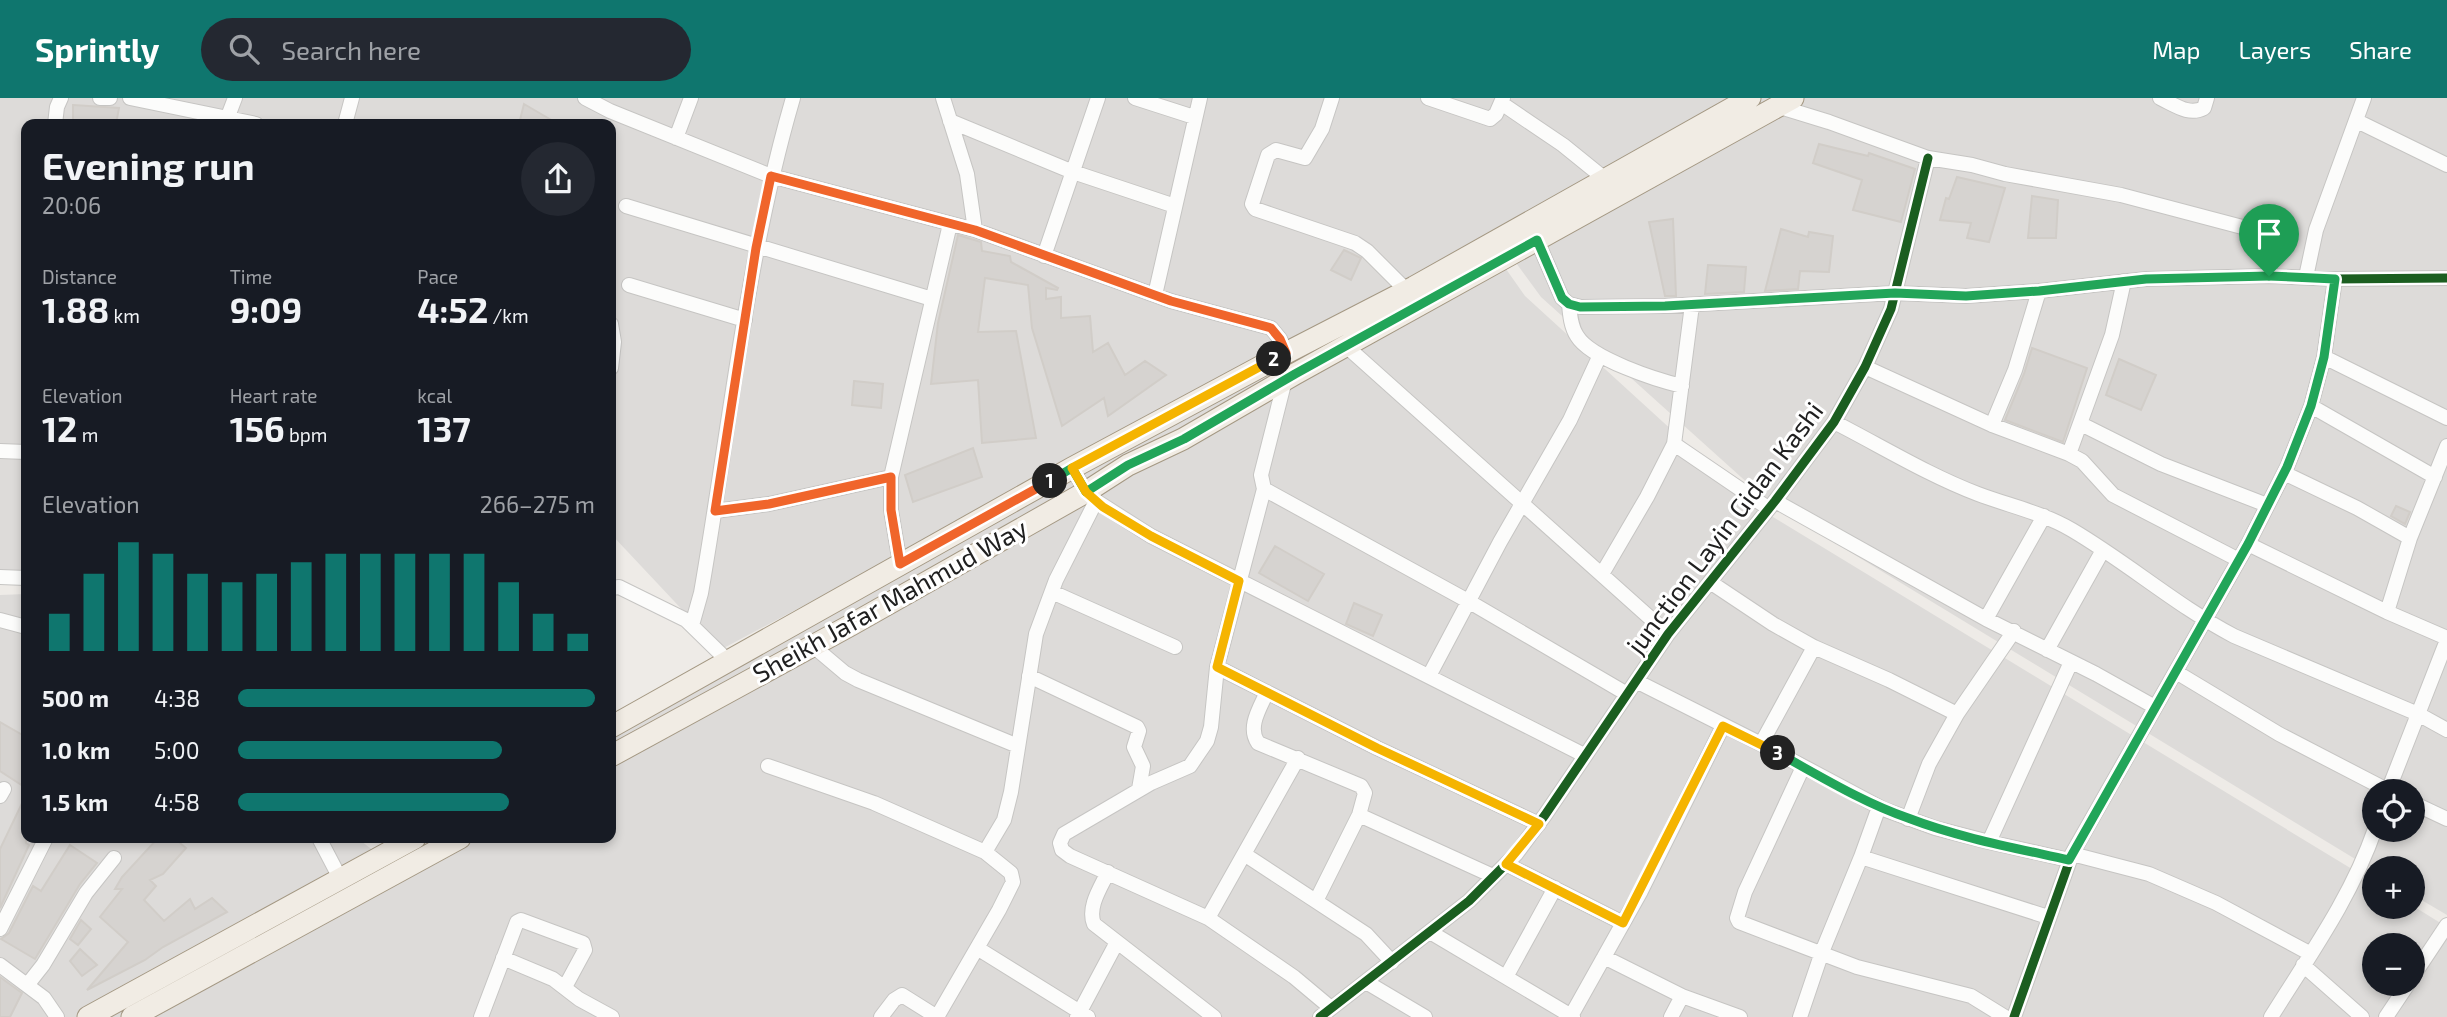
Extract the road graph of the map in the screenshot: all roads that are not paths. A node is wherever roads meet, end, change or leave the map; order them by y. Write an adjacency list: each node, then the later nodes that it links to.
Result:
1 (61, 98): 25 (street)
2 (100, 98): 3 (street)
3 (110, 98)
4 (130, 98): 26 (street)
5 (235, 98): 27 (street)
6 (352, 98): 28 (street)
7 (586, 98): 22 (street)
8 (691, 98): 30 (street)
9 (793, 98): 34 (street)
10 (1098, 98): 33 (street)
11 (1135, 98): 24 (street)
12 (1200, 98): 24 (street)
13 (1332, 98): 49 (street)
14 (1428, 98): 19 (street)
15 (1750, 98): 21 (main road, Sheikh Jafar Mahmud Way)
16 (2160, 98): 17 (street)
17 (2207, 98)
18 (2364, 98): 29 (street)
19 (1502, 100): 35 (street)
20 (1785, 102): 31 (street); 40 (main road, Sheikh Jafar Mahmud Way)
21 (1721, 104): 35 (main road, Sheikh Jafar Mahmud Way)
22 (612, 105): 30 (street)
23 (947, 106): 33 (street); 39 (street)
24 (1194, 117): 37 (street)
25 (56, 119)
26 (223, 119)
27 (227, 119)
28 (346, 119)
29 (2357, 121): 32 (street); 44 (street)
30 (676, 138): 34 (street)
31 (1928, 158): 43 (street); 51 (street, junction Layin Gidan Kashi)
32 (2447, 165)
33 (1073, 172): 37 (street); 42 (street)
34 (771, 176): 38 (street); 41 (street)
35 (1605, 179): 49 (main road, Sheikh Jafar Mahmud Way)
36 (625, 206): 41 (street)
37 (1175, 206): 52 (street)
38 (950, 224): 39 (street); 53 (street)
39 (975, 230): 42 (street)
40 (1537, 240): 54 (street); 57 (main road, Sheikh Jafar Mahmud Way)
41 (756, 248): 53 (street); 56 (street)
42 (1044, 256): 52 (street)
43 (2269, 276): 44 (street); 47 (street)
44 (2306, 277): 46 (street)
45 (2447, 278): 46 (street)
46 (2335, 279): 60 (street)
47 (2124, 281): 50 (street); 67 (street)
48 (629, 285): 56 (street)
49 (1407, 291): 58 (main road, Sheikh Jafar Mahmud Way)
50 (2039, 291): 51 (street); 68 (street)
51 (1895, 293): 55 (street); 61 (street, junction Layin Gidan Kashi)
52 (1155, 295): 58 (street)
53 (932, 299): 76 (street)
54 (1569, 304): 55 (street); 59 (street)
55 (1692, 305): 63 (street)
56 (744, 320): 83 (street)
57 (1346, 346): 62 (main road, Sheikh Jafar Mahmud Way); 80 (street)
58 (1286, 353): 74 (main road, Sheikh Jafar Mahmud Way)
59 (1600, 355): 63 (street); 80 (street)
60 (2324, 357): 64 (street); 65 (street)
61 (1866, 367): 66 (street, junction Layin Gidan Kashi); 68 (street)
62 (1284, 380): 78 (street); 79 (main road, Sheikh Jafar Mahmud Way)
63 (1682, 386): 69 (street)
64 (2311, 406): 75 (street); 77 (street)
65 (2447, 418)
66 (1834, 422): 81 (street, junction Layin Gidan Kashi); 84 (street)
67 (2081, 424): 73 (street); 82 (street)
68 (1992, 425): 73 (street)
69 (1674, 444): 81 (street); 90 (street)
70 (2447, 446): 77 (street)
71 (0, 451): 72 (street)
72 (21, 452)
73 (2069, 454): 88 (street)
74 (1072, 468): 79 (street); 89 (main road, Sheikh Jafar Mahmud Way)
75 (2284, 473): 82 (street); 85 (street)
76 (891, 477): 83 (street); 89 (street)
77 (2435, 477): 85 (street)
78 (1264, 489): 93 (street); 97 (street)
79 (1091, 496): 93 (street); 96 (street); 107 (main road, Sheikh Jafar Mahmud Way)
80 (1523, 504): 90 (street); 97 (street)
81 (1772, 505): 94 (street, junction Layin Gidan Kashi); 99 (street)
82 (2267, 505): 86 (street)
83 (715, 511): 102 (street)
84 (2044, 516): 87 (street); 99 (street)
85 (2410, 538): 98 (street)
86 (2248, 544): 88 (street); 98 (street)
87 (2103, 550): 101 (street); 110 (street)
88 (2239, 560): 101 (street)
89 (900, 564): 111 (main road, Sheikh Jafar Mahmud Way)
90 (1602, 574): 105 (street)
91 (0, 577): 92 (street)
92 (21, 578)
93 (1239, 581): 113 (street); 116 (street)
94 (1710, 582): 105 (street, junction Layin Gidan Kashi); 109 (street)
95 (616, 587): 102 (street)
96 (1052, 592): 108 (street); 115 (street)
97 (1468, 601): 116 (street); 119 (street)
98 (2387, 612): 106 (street)
99 (1986, 619): 104 (street)
100 (0, 620): 103 (street)
101 (2205, 621): 114 (street); 121 (street)
102 (692, 625): 111 (street)
103 (21, 626)
104 (2014, 631): 110 (street); 122 (street)
105 (1668, 634): 117 (street, junction Layin Gidan Kashi)
106 (2447, 639): 121 (street)
107 (813, 646): 127 (street); 128 (main road, Sheikh Jafar Mahmud Way)
108 (1175, 647)
109 (1814, 647): 122 (street); 126 (street)
110 (2047, 650): 112 (street)
111 (728, 661): 123 (main road, Sheikh Jafar Mahmud Way)
112 (2071, 662): 120 (street); 142 (street)
113 (1217, 667): 118 (street); 135 (street)
114 (2176, 673): 120 (street); 133 (street)
115 (1029, 676): 127 (street); 135 (street)
116 (1429, 676): 129 (street)
117 (1636, 681): 119 (street, junction Layin Gidan Kashi); 124 (street)
118 (1267, 692): 130 (street); 141 (street)
119 (1627, 694): 129 (street, junction Layin Gidan Kashi)
120 (2155, 707): 151 (street)
121 (2418, 713): 125 (street); 134 (street)
122 (1957, 714): 139 (street)
123 (616, 724)
124 (1723, 726): 126 (street); 161 (street)
125 (2447, 730)
126 (1762, 744): 132 (street)
127 (1018, 746): 148 (street)
128 (616, 753)
129 (1584, 755): 141 (street, junction Layin Gidan Kashi)
130 (1298, 758): 138 (street); 149 (street)
131 (768, 766): 148 (street)
132 (1803, 767): 136 (street); 167 (street)
133 (2366, 779)
134 (2393, 779)
135 (1139, 789): 154 (street)
136 (1879, 807): 139 (street); 150 (street)
137 (2425, 809): 140 (street)
138 (1359, 815): 155 (street); 158 (street)
139 (1909, 819): 142 (street)
140 (2447, 819)
141 (1539, 824): 153 (street, junction Layin Gidan Kashi)
142 (1989, 842): 151 (street)
143 (2370, 842): 171 (street)
144 (43, 843): 163 (street)
145 (322, 843): 156 (street)
146 (406, 843): 156 (main road)
147 (451, 843): 180 (main road)
148 (985, 852): 166 (street)
149 (1244, 853): 158 (street); 160 (street)
150 (1861, 857): 159 (street); 167 (street)
151 (2071, 857): 159 (street); 171 (street)
152 (114, 858): 176 (street)
153 (1506, 864): 155 (street, junction Layin Gidan Kashi); 157 (street)
154 (1108, 872): 160 (street); 165 (street)
155 (1493, 877): 164 (street, junction Layin Gidan Kashi)
156 (341, 880): 185 (main road)
157 (1555, 888): 161 (street); 174 (street)
158 (1316, 901): 172 (street)
159 (2048, 917): 197 (street)
160 (1208, 918): 181 (street)
161 (1623, 923): 168 (street)
162 (2447, 925): 170 (street)
163 (0, 929)
164 (1430, 932): 172 (street, junction Layin Gidan Kashi); 174 (street)
165 (1117, 942): 182 (street); 191 (street)
166 (977, 948): 182 (street); 190 (street)
167 (1822, 952): 195 (street); 196 (street)
168 (1604, 957): 178 (street); 183 (street)
169 (503, 958): 177 (street); 177 (street); 187 (street)
170 (2425, 958)
171 (2307, 959): 198 (street); 199 (street)
172 (1392, 962): 175 (street, junction Layin Gidan Kashi)
173 (0, 965): 176 (street)
174 (1506, 977): 183 (street)
175 (1367, 982): 181 (street, junction Layin Gidan Kashi); 192 (street)
176 (28, 984): 184 (street)
177 (565, 986): 188 (street)
178 (1682, 996): 193 (street); 194 (street)
179 (2400, 996): 200 (street)
180 (158, 1012): 186 (main road)
181 (1326, 1013)
182 (1081, 1015)
183 (1572, 1016)
184 (57, 1017)
185 (88, 1017)
186 (132, 1017)
187 (481, 1017)
188 (612, 1017)
189 (881, 1017): 190 (street)
190 (937, 1017)
191 (1214, 1017)
192 (1425, 1017)
193 (1671, 1017)
194 (1740, 1017)
195 (1800, 1017)
196 (2005, 1017)
197 (2014, 1017)
198 (2270, 1017)
199 (2362, 1017)
200 (2386, 1017)

